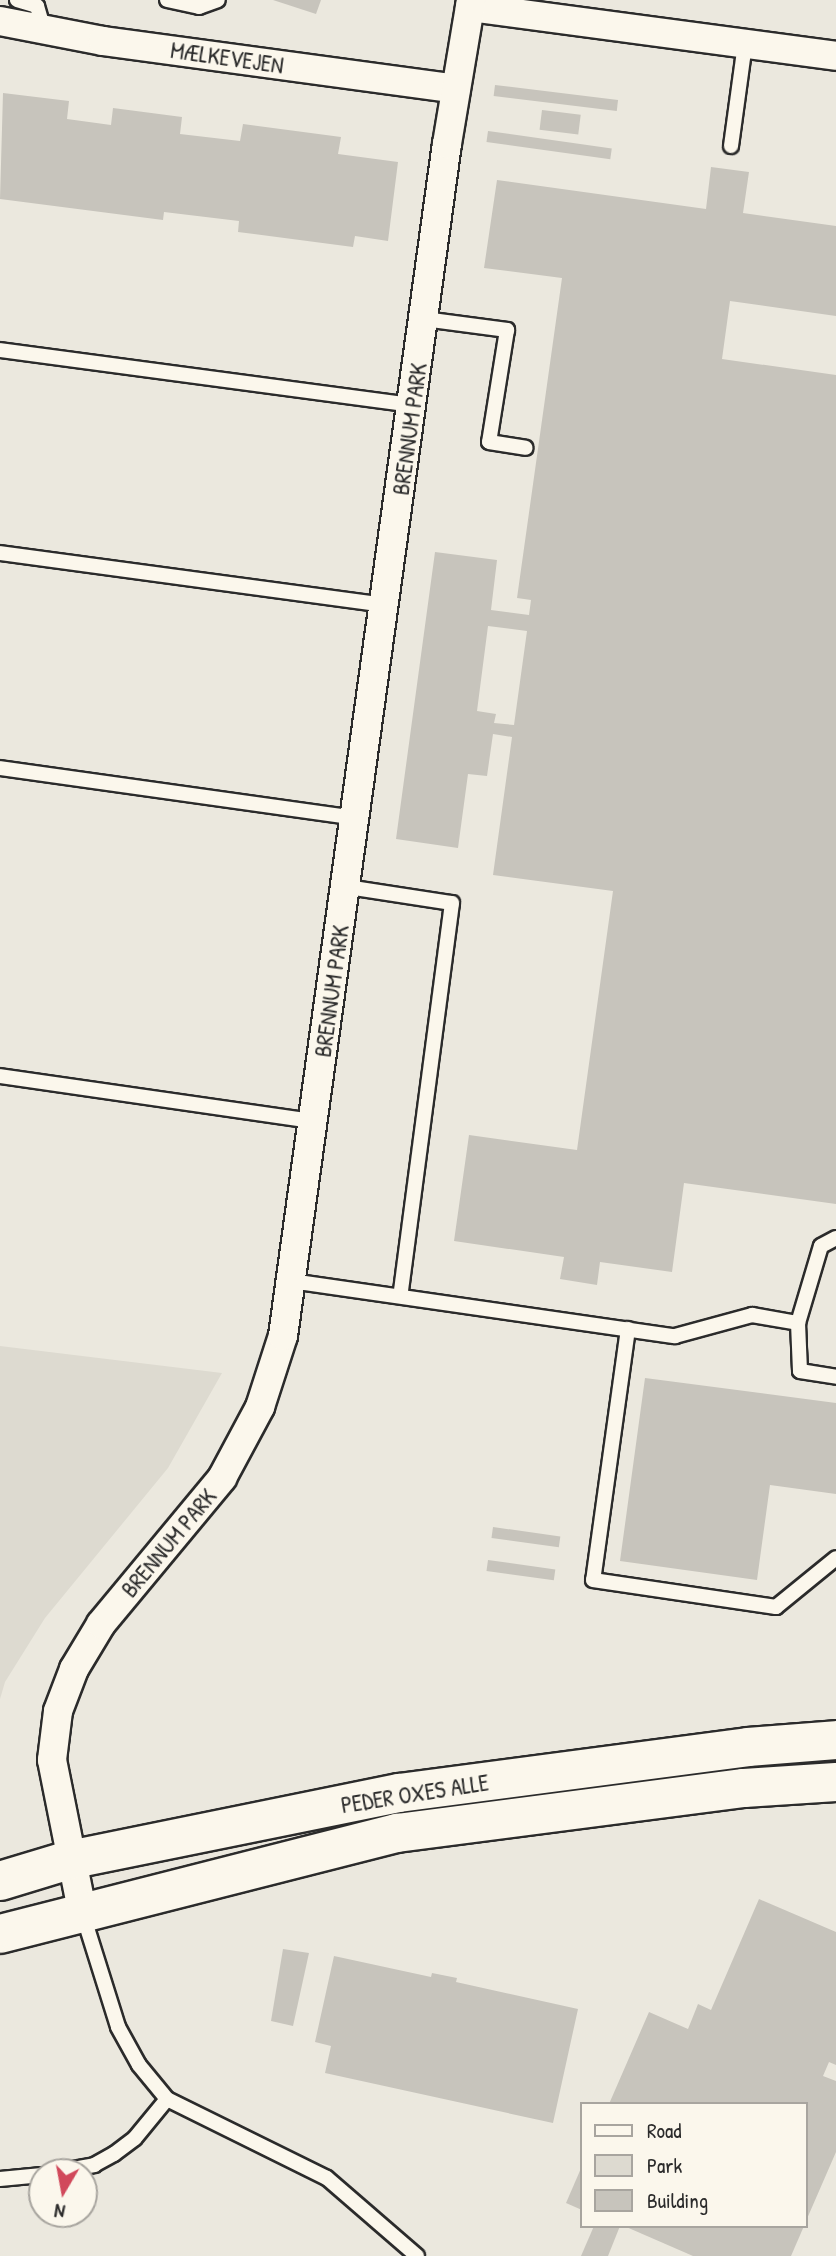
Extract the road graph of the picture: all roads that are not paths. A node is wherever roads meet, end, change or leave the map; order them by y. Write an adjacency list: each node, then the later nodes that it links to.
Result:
1 (16, 0): 6 (lane)
2 (167, 0): 3 (lane)
3 (218, 0)
4 (470, 3): 7 (street, BRENNUM PARK); 9 (street, BRENNUM PARK)
5 (0, 21): 6 (street, MÆLKEVEJEN)
6 (44, 30): 9 (street, MÆLKEVEJEN)
7 (745, 44): 8 (street, BRENNUM PARK); 10 (lane)
8 (836, 56)
9 (456, 89): 11 (street, BRENNUM PARK)
10 (732, 146)
11 (424, 319): 13 (street, BRENNUM PARK); 14 (lane)
12 (0, 350): 13 (lane)
13 (413, 405): 16 (street, BRENNUM PARK)
14 (526, 448)
15 (0, 553): 16 (lane)
16 (386, 606): 18 (street, BRENNUM PARK)
17 (0, 768): 18 (lane)
18 (356, 818): 19 (street, BRENNUM PARK)
19 (346, 887): 21 (street, BRENNUM PARK); 24 (lane)
20 (0, 1076): 21 (lane)
21 (314, 1121): 23 (street, BRENNUM PARK)
22 (836, 1238): 25 (lane)
23 (291, 1281): 24 (lane); 31 (street, BRENNUM PARK)
24 (401, 1296): 26 (lane)
25 (798, 1323): 26 (lane); 27 (lane)
26 (628, 1329): 28 (lane)
27 (836, 1377)
28 (836, 1558)
29 (836, 1740): 31 (street, PEDER OXES ALLE)
30 (836, 1782): 33 (street, PEDER OXES ALLE)
31 (69, 1860): 32 (street, PEDER OXES ALLE); 33 (street, BRENNUM PARK)
32 (0, 1881)
33 (82, 1910): 34 (street, PEDER OXES ALLE); 35 (lane)
34 (0, 1934)
35 (167, 2099): 36 (lane); 39 (lane)
36 (98, 2163)
37 (28, 2176): 38 (lane)
38 (0, 2179)
39 (417, 2256)

